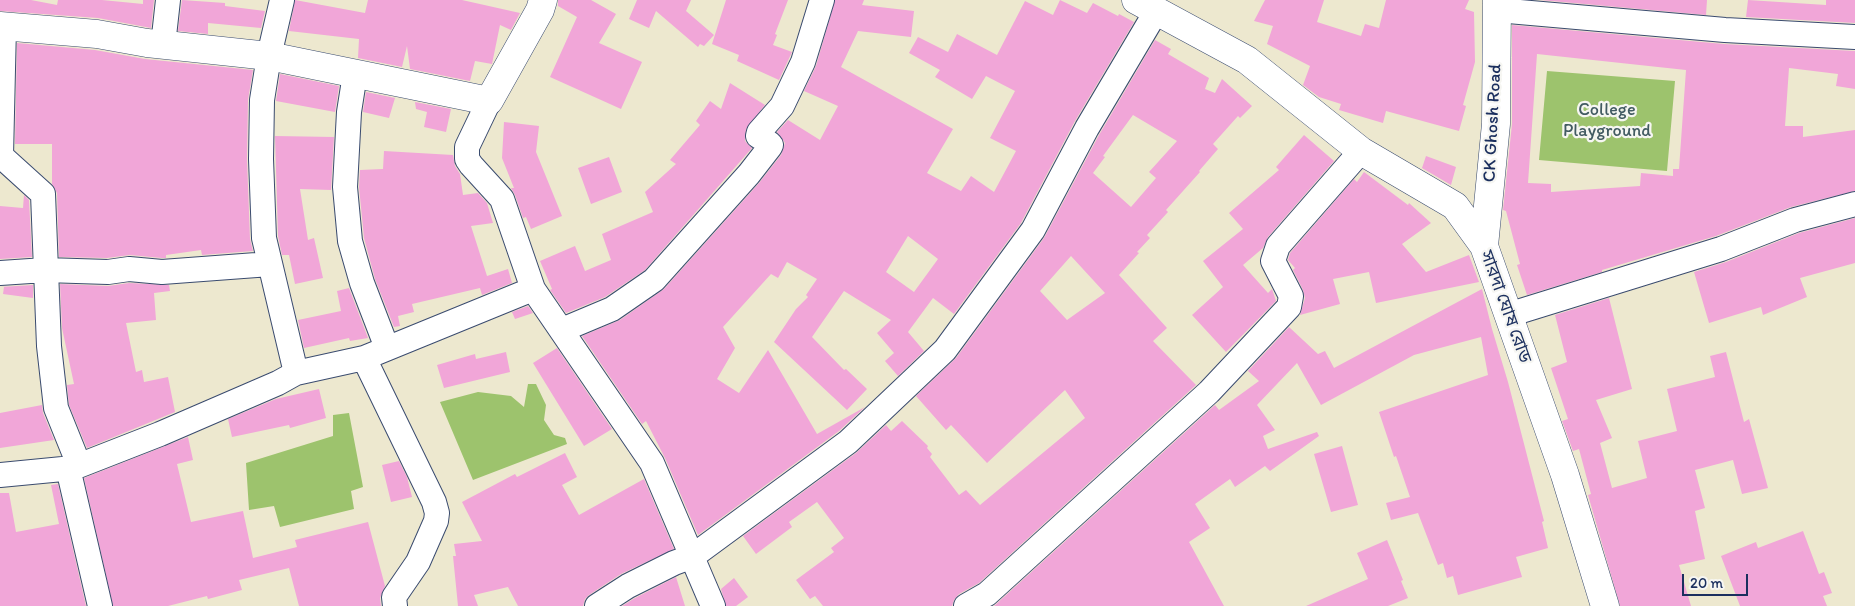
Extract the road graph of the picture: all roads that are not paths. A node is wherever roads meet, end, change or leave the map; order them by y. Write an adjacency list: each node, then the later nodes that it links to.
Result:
1 (168, 0): 9 (street)
2 (282, 0): 10 (street)
3 (543, 0): 12 (main road)
4 (822, 0): 21 (street)
5 (1146, 5): 13 (main road, সারদা ঘোষ রোড); 27 (street)
6 (1497, 5): 8 (street); 15 (main road, CK Ghosh Road)
7 (2, 26): 9 (main road); 17 (street)
8 (1855, 37)
9 (163, 45): 10 (main road)
10 (269, 56): 11 (main road); 16 (street)
11 (354, 74): 12 (main road); 22 (street)
12 (488, 101): 19 (street)
13 (1361, 151): 15 (main road, সারদা ঘোষ রোড); 32 (street)
14 (1855, 204): 20 (street)
15 (1484, 246): 20 (main road, সারদা ঘোষ রোড)
16 (270, 264): 17 (street); 24 (street)
17 (45, 270): 18 (street); 25 (street)
18 (0, 273)
19 (533, 289): 21 (street); 22 (street)
20 (1508, 315): 33 (main road, সারদা ঘোষ রোড)
21 (562, 330): 27 (street)
22 (387, 348): 23 (street)
23 (364, 358): 24 (street); 29 (street)
24 (296, 373): 25 (street)
25 (74, 467): 26 (street); 28 (street)
26 (0, 475)
27 (693, 556): 30 (street); 31 (street)
28 (100, 606)
29 (395, 606)
30 (597, 606)
31 (713, 606)
32 (966, 606)
33 (1605, 606)

